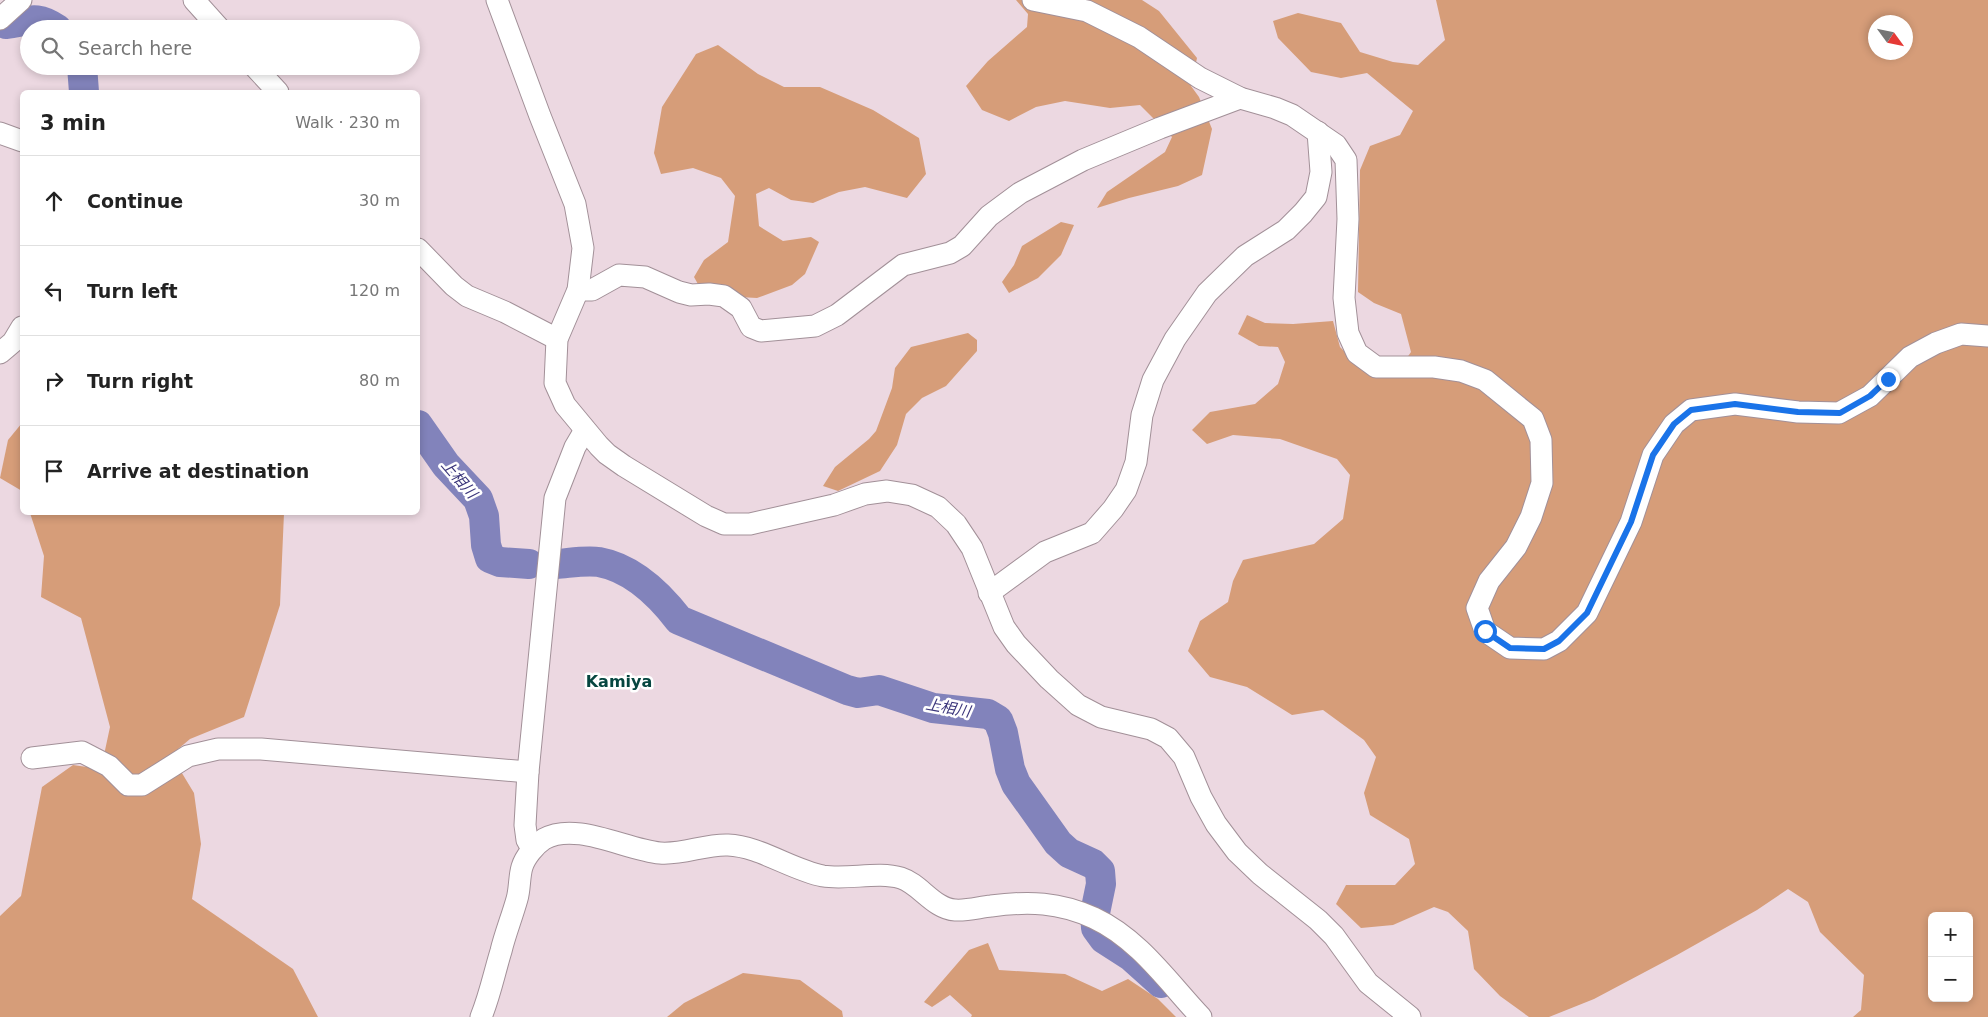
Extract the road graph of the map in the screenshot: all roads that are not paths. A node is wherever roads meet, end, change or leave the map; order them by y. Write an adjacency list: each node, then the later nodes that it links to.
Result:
1 (21, 0): 5 (street)
2 (194, 0): 6 (street)
3 (497, 0): 14 (street)
4 (1033, 0): 9 (street)
5 (0, 19)
6 (212, 20)
7 (262, 75): 8 (street)
8 (276, 90)
9 (1240, 98): 10 (street); 14 (street)
10 (1318, 132): 16 (street); 20 (street)
11 (0, 133): 12 (street)
12 (20, 140)
13 (420, 251): 17 (street)
14 (578, 290): 17 (street)
15 (20, 330): 18 (street)
16 (1988, 336)
17 (557, 339): 19 (street)
18 (0, 353)
19 (585, 430): 20 (street); 22 (street)
20 (989, 593): 26 (street)
21 (32, 758): 22 (street)
22 (528, 772): 23 (street)
23 (532, 849): 24 (street); 25 (street)
24 (481, 1017)
25 (1201, 1017)
26 (1410, 1017)

